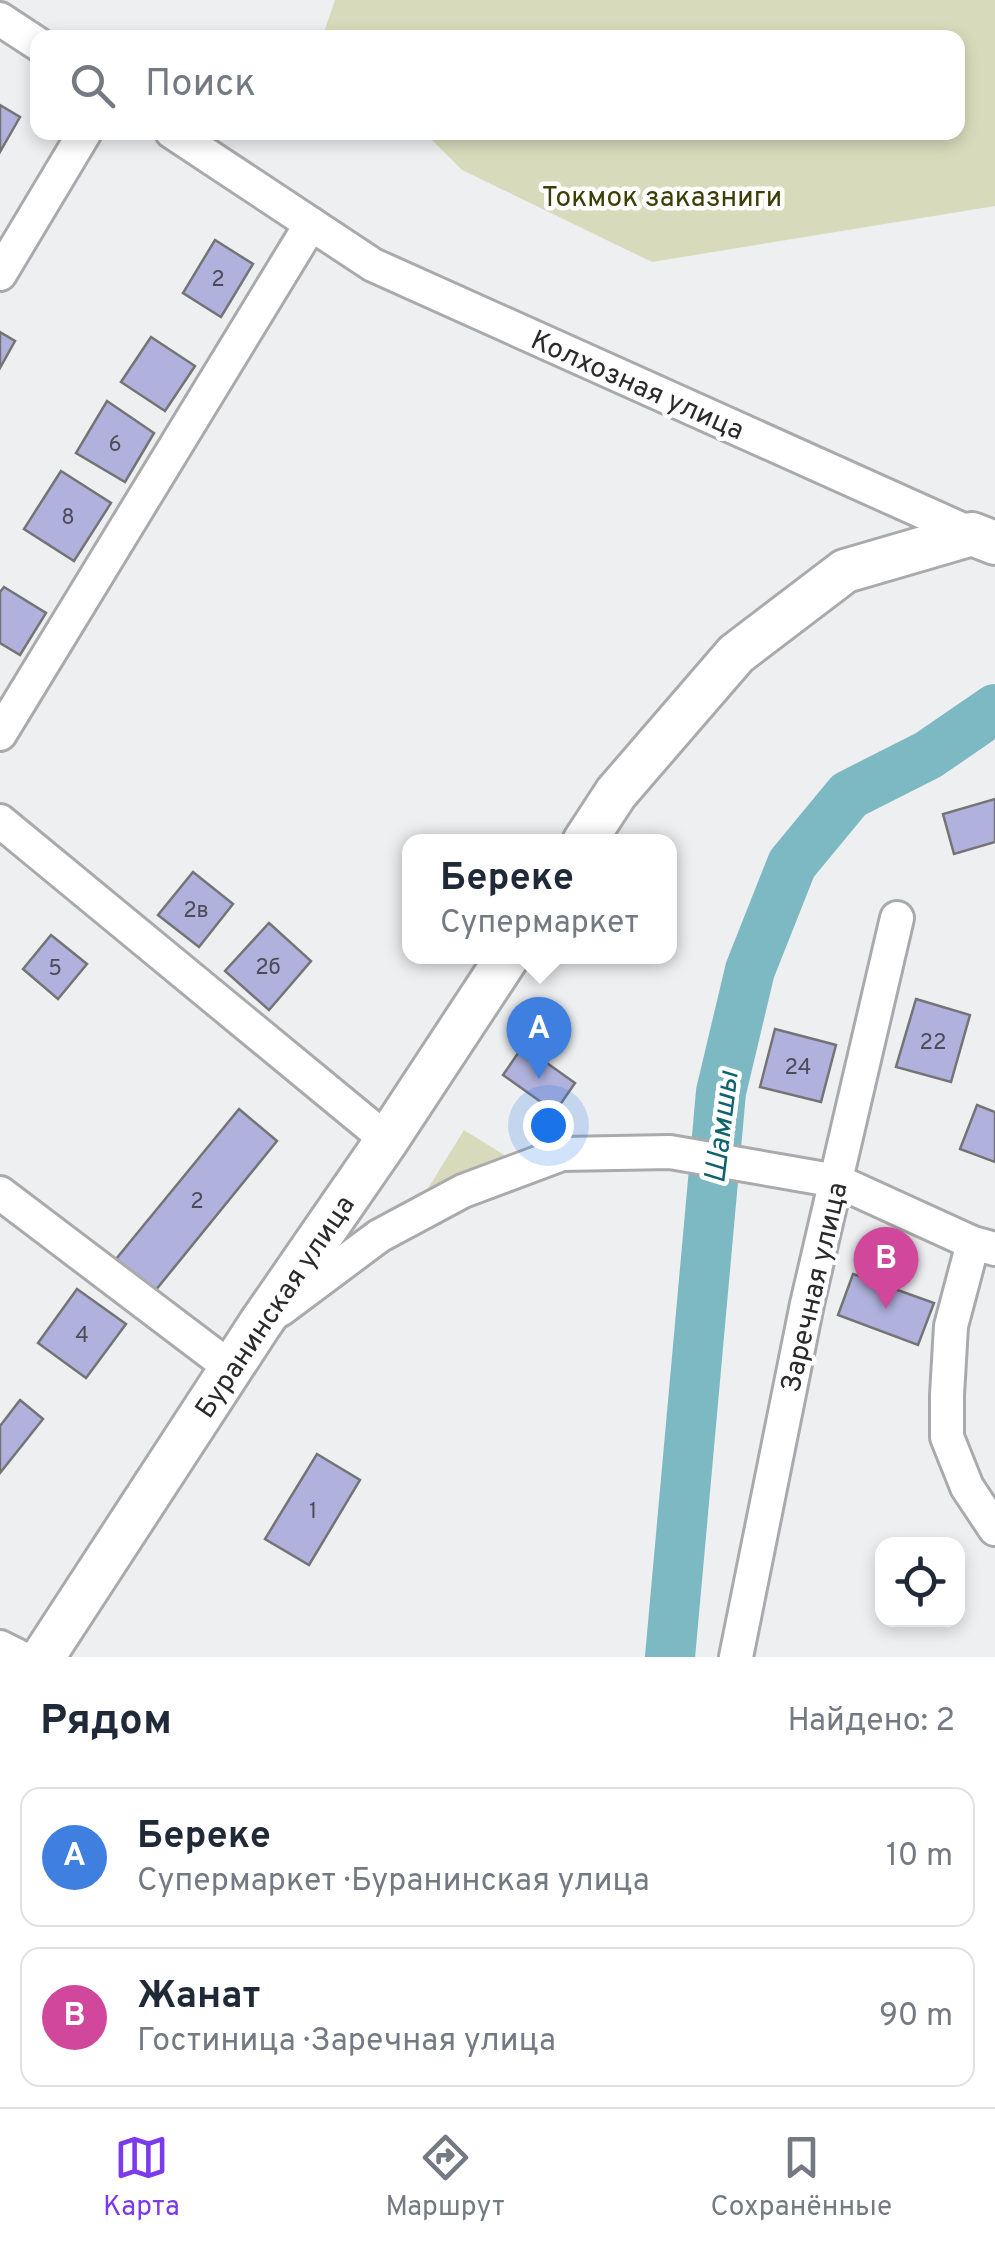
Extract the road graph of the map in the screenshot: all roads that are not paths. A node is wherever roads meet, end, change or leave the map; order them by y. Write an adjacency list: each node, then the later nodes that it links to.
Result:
1 (0, 19): 2 (street)
2 (30, 39)
3 (80, 140): 6 (street)
4 (184, 140): 5 (street, Колхозная улица)
5 (311, 224): 7 (street, Колхозная улица); 8 (street)
6 (0, 274)
7 (983, 538): 10 (main road)
8 (0, 734)
9 (0, 822): 13 (street)
10 (589, 834)
11 (897, 918): 14 (street, Заречная улица)
12 (503, 964): 13 (main road, Буранинская улица)
13 (387, 1140): 17 (main road, Буранинская улица)
14 (837, 1181): 16 (street); 17 (street); 23 (street, Заречная улица)
15 (0, 1194): 18 (street)
16 (984, 1246): 19 (street)
17 (260, 1324): 18 (main road, Буранинская улица)
18 (231, 1368): 22 (main road, Буранинская улица)
19 (995, 1529)
20 (0, 1647): 21 (street)
21 (20, 1657)
22 (43, 1657)
23 (736, 1657)

